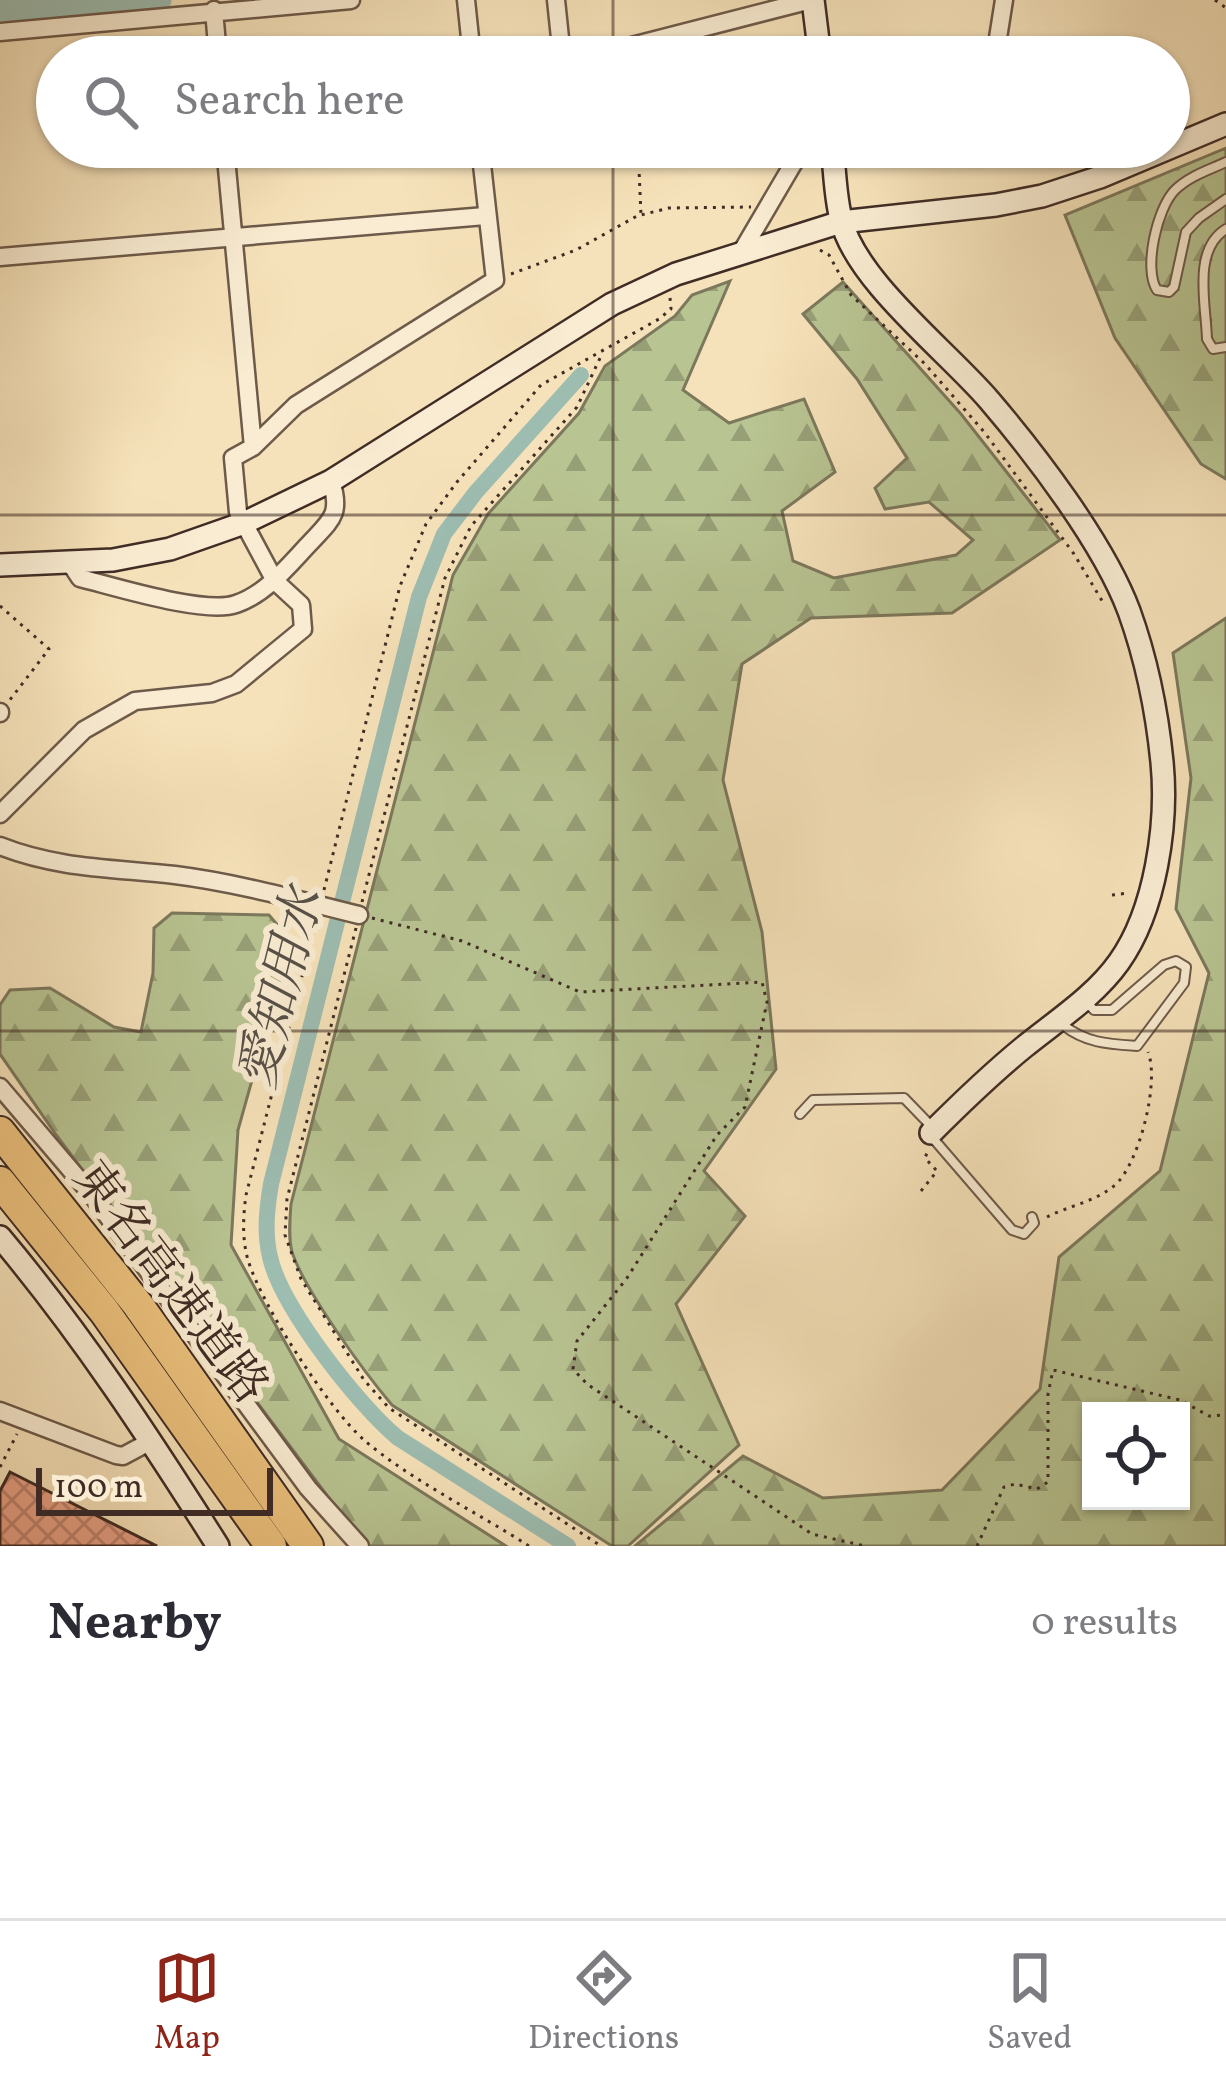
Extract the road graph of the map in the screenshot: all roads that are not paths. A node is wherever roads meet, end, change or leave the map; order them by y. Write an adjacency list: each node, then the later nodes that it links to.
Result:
1 (351, 0): 6 (street)
2 (466, 0): 9 (street)
3 (556, 0): 10 (street)
4 (812, 0): 11 (street); 12 (street)
5 (1004, 0): 13 (street)
6 (214, 10): 7 (street); 8 (street)
7 (0, 32)
8 (216, 36)
9 (470, 36)
10 (560, 36)
11 (671, 36)
12 (817, 36)
13 (998, 36)
14 (1226, 124): 15 (street)
15 (1190, 139)
16 (1226, 162): 22 (lane)
17 (228, 168): 26 (street)
18 (482, 168): 23 (street)
19 (789, 168): 27 (street)
20 (835, 168): 24 (street)
21 (1121, 168): 24 (street)
22 (1226, 199)
23 (485, 216): 26 (street); 30 (street)
24 (841, 222): 27 (street); 39 (street)
25 (1226, 229): 29 (lane)
26 (234, 240): 28 (street); 30 (street)
27 (742, 251): 31 (street)
28 (0, 256)
29 (1226, 347)
30 (253, 447): 32 (street)
31 (331, 481): 32 (street); 35 (street)
32 (244, 523): 33 (street); 35 (street)
33 (70, 563): 34 (street); 35 (street)
34 (0, 566)
35 (275, 581): 36 (street)
36 (0, 814)
37 (0, 846): 38 (street)
38 (359, 915)
39 (1083, 998): 40 (street); 40 (lane)
40 (1057, 1020): 43 (street)
41 (0, 1087): 53 (street)
42 (800, 1114): 43 (lane)
43 (933, 1131): 46 (lane)
44 (0, 1132): 52 (highway, 東名高速道路)
45 (0, 1182): 51 (highway, 東名高速道路)
46 (1033, 1216)
47 (0, 1237): 49 (street)
48 (0, 1411): 49 (street)
49 (151, 1441): 50 (street)
50 (218, 1546)
51 (272, 1546)
52 (308, 1546)
53 (359, 1546)

